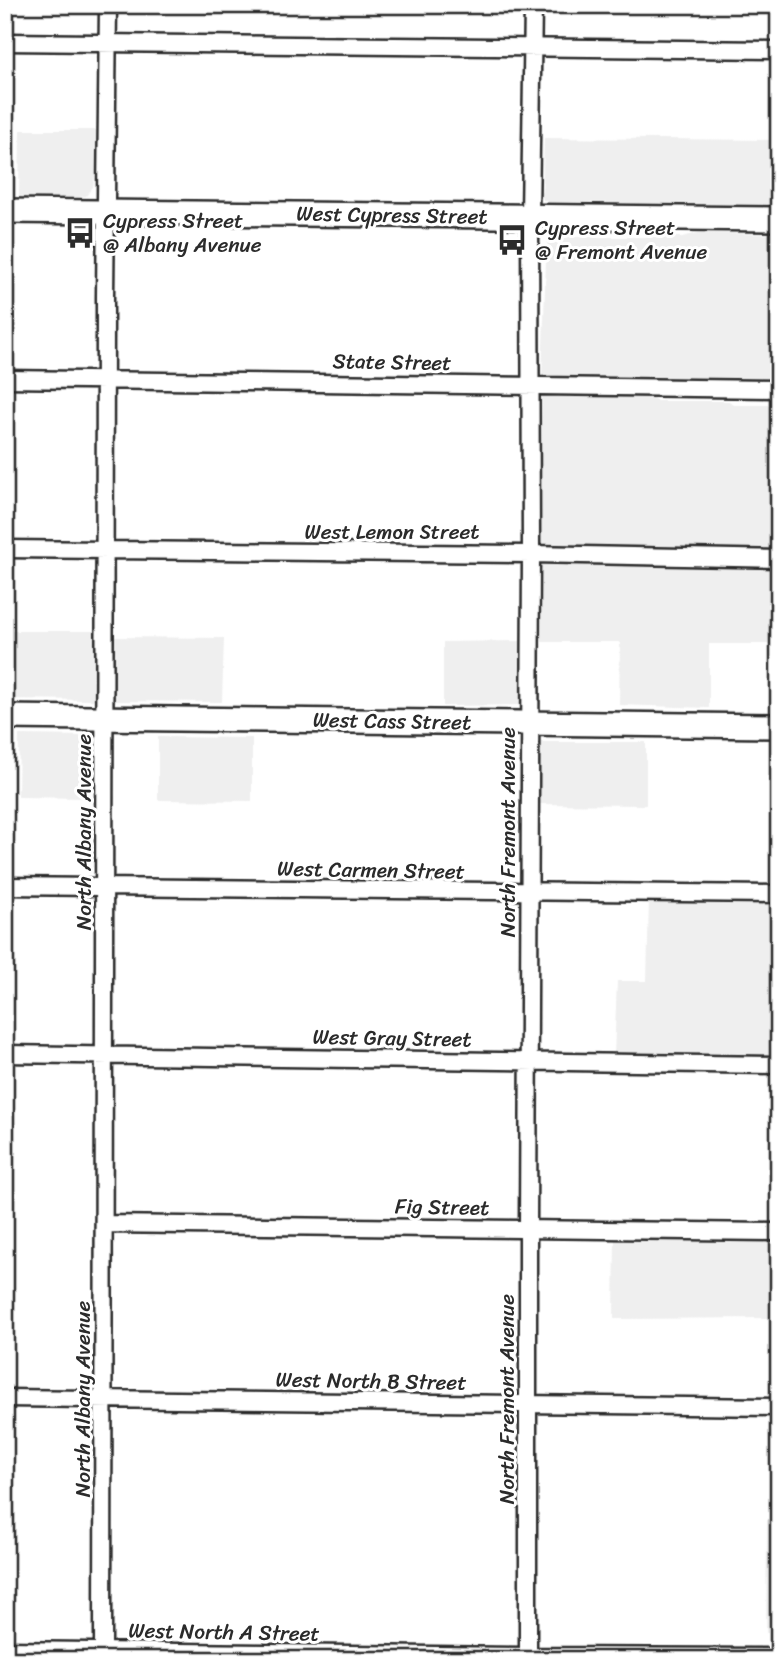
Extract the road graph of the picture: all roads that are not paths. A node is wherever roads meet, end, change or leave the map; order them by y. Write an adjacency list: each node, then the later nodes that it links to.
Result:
1 (108, 5): 4 (street, North Albany Avenue)
2 (533, 5): 5 (street, North Fremont Avenue)
3 (5, 42): 4 (street)
4 (107, 43): 5 (street); 8 (street, North Albany Avenue)
5 (533, 48): 6 (street); 9 (street, North Fremont Avenue)
6 (779, 50)
7 (5, 211): 8 (street, West Cypress Street)
8 (105, 212): 9 (street, West Cypress Street); 12 (street, North Albany Avenue)
9 (530, 216): 10 (street, West Cypress Street); 13 (street, North Fremont Avenue)
10 (779, 219)
11 (5, 379): 12 (street, State Street)
12 (105, 380): 13 (street, State Street); 16 (street, North Albany Avenue)
13 (530, 385): 14 (street, State Street); 17 (street, North Fremont Avenue)
14 (779, 389)
15 (5, 550): 16 (street, West Lemon Street)
16 (104, 551): 17 (street, West Lemon Street); 20 (street, North Albany Avenue)
17 (531, 554): 18 (street, West Lemon Street); 21 (street, North Fremont Avenue)
18 (779, 559)
19 (5, 717): 20 (street, West Cass Street)
20 (105, 719): 21 (street, West Cass Street); 24 (street, North Albany Avenue)
21 (530, 723): 22 (street, West Cass Street); 25 (street, North Fremont Avenue)
22 (779, 726)
23 (5, 886): 24 (street, West Carmen Street)
24 (104, 888): 25 (street, West Carmen Street); 28 (street, North Albany Avenue)
25 (529, 893): 26 (street, West Carmen Street); 29 (street, North Fremont Avenue)
26 (779, 894)
27 (5, 1054): 28 (street, West Gray Street)
28 (104, 1055): 29 (street, West Gray Street); 31 (street, North Albany Avenue)
29 (529, 1061): 30 (street, West Gray Street); 32 (street, North Fremont Avenue)
30 (779, 1065)
31 (104, 1224): 32 (street, Fig Street); 35 (street, North Albany Avenue)
32 (528, 1229): 33 (street, Fig Street); 36 (street, North Fremont Avenue)
33 (779, 1232)
34 (5, 1398): 35 (street, West North B Street)
35 (104, 1399): 36 (street, West North B Street); 39 (street, North Albany Avenue)
36 (528, 1404): 37 (street, West North B Street); 41 (street, North Fremont Avenue)
37 (779, 1407)
38 (5, 1650): 39 (street, West North A Street)
39 (103, 1656): 41 (street, West North A Street)
40 (779, 1657): 41 (street, West North A Street)
41 (528, 1658)

